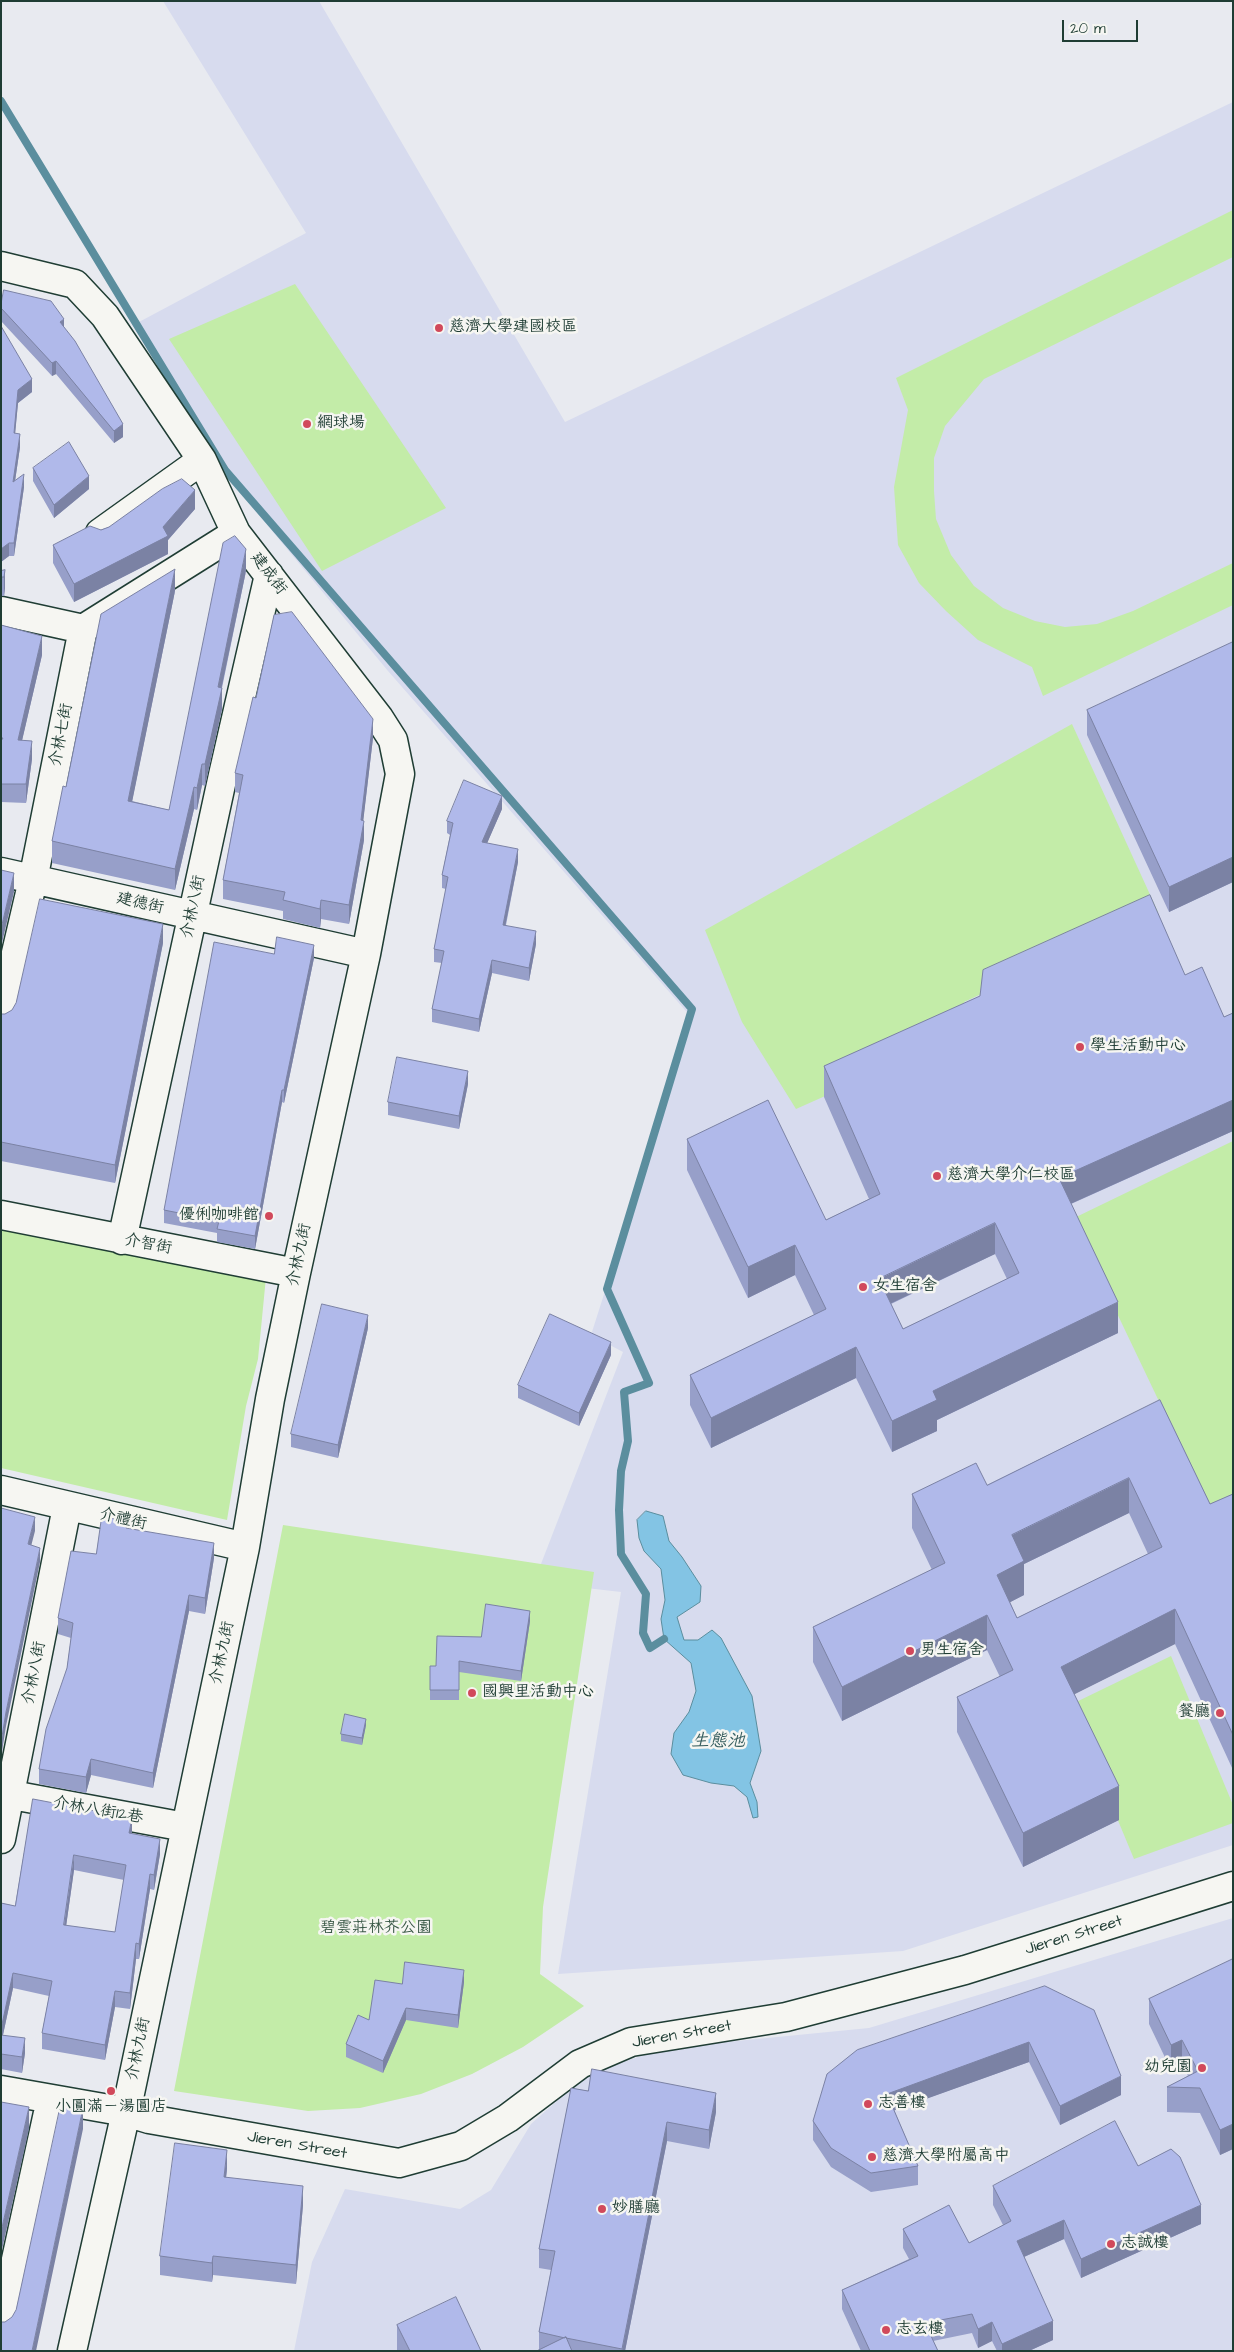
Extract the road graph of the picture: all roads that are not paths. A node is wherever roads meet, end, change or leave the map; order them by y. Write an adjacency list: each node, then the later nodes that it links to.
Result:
1 (1, 266): 2 (street, 建成街)
2 (202, 460): 3 (street, 建成街); 4 (street)
3 (236, 532): 5 (street, 建成街); 7 (street)
4 (100, 533)
5 (269, 575): 10 (street, 介林八街); 11 (street, 建成街)
6 (1, 610): 7 (street)
7 (83, 629): 9 (street, 介林七街)
8 (1, 872): 9 (street, 建德街)
9 (33, 880): 10 (street, 建德街); 12 (street, 介林七街)
10 (192, 916): 11 (street, 建德街); 14 (street, 介林八街)
11 (366, 954): 15 (street, 介林九街)
12 (1, 1017)
13 (1, 1215): 14 (street, 介智街)
14 (122, 1240): 15 (street, 介智街)
15 (296, 1272): 18 (street, 介林九街)
16 (1, 1490): 17 (street, 介禮街)
17 (67, 1507): 18 (street, 介禮街); 19 (street, 介林八街)
18 (245, 1547): 20 (street, 介林九街)
19 (6, 1794): 20 (street, 介林八街12巷); 21 (street, 介林八街)
20 (185, 1827): 25 (street, 介林九街)
21 (1, 1839)
22 (1233, 1886): 25 (street, Jieren Street)
23 (1, 2090): 24 (street, Jieren Street)
24 (51, 2099): 25 (street, Jieren Street); 26 (street)
25 (126, 2112): 27 (street, 介林九街)
26 (1, 2328)
27 (72, 2351)

